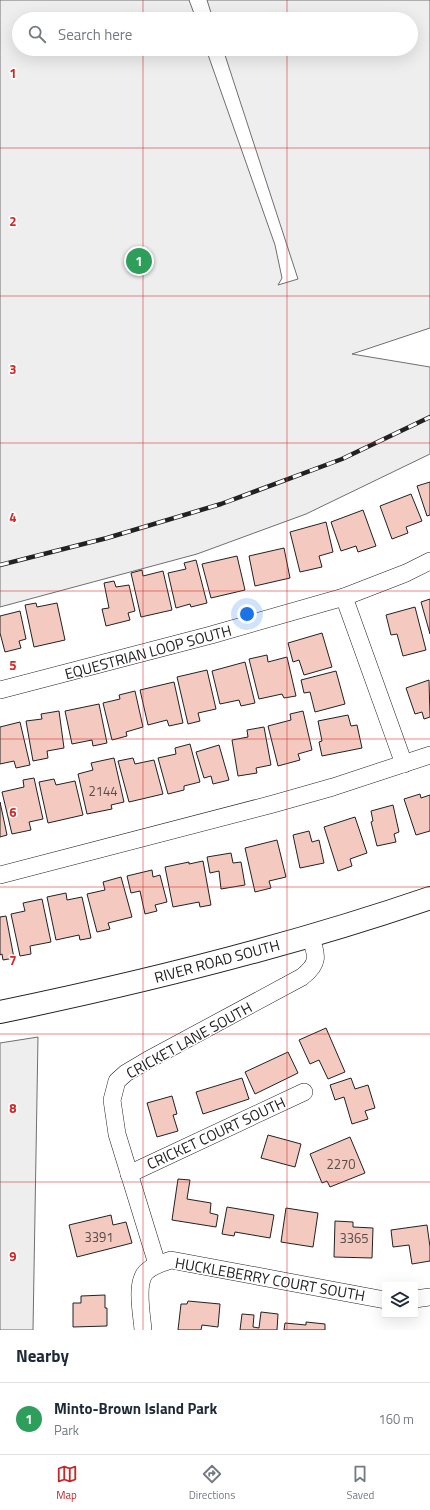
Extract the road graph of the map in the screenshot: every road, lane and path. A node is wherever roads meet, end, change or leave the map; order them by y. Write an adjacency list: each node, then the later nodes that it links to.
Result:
1 (430, 562): 2 (street, EQUESTRIAN LOOP SOUTH)
2 (344, 597): 3 (street, EQUESTRIAN LOOP SOUTH); 5 (street)
3 (0, 690)
4 (430, 755): 5 (street)
5 (404, 764): 6 (street)
6 (0, 875)
7 (430, 898): 8 (main road, RIVER ROAD SOUTH)
8 (310, 936): 9 (main road, RIVER ROAD SOUTH); 11 (street, CRICKET LANE SOUTH)
9 (0, 1012)
10 (304, 1092): 11 (street, CRICKET COURT SOUTH)
11 (129, 1174): 12 (street, CRICKET LANE SOUTH)
12 (157, 1264): 15 (street, HUCKLEBERRY COURT SOUTH); 16 (street, HUCKLEBERRY COURT SOUTH)
13 (430, 1296): 14 (street)
14 (418, 1298)
15 (382, 1299)
16 (143, 1330)

